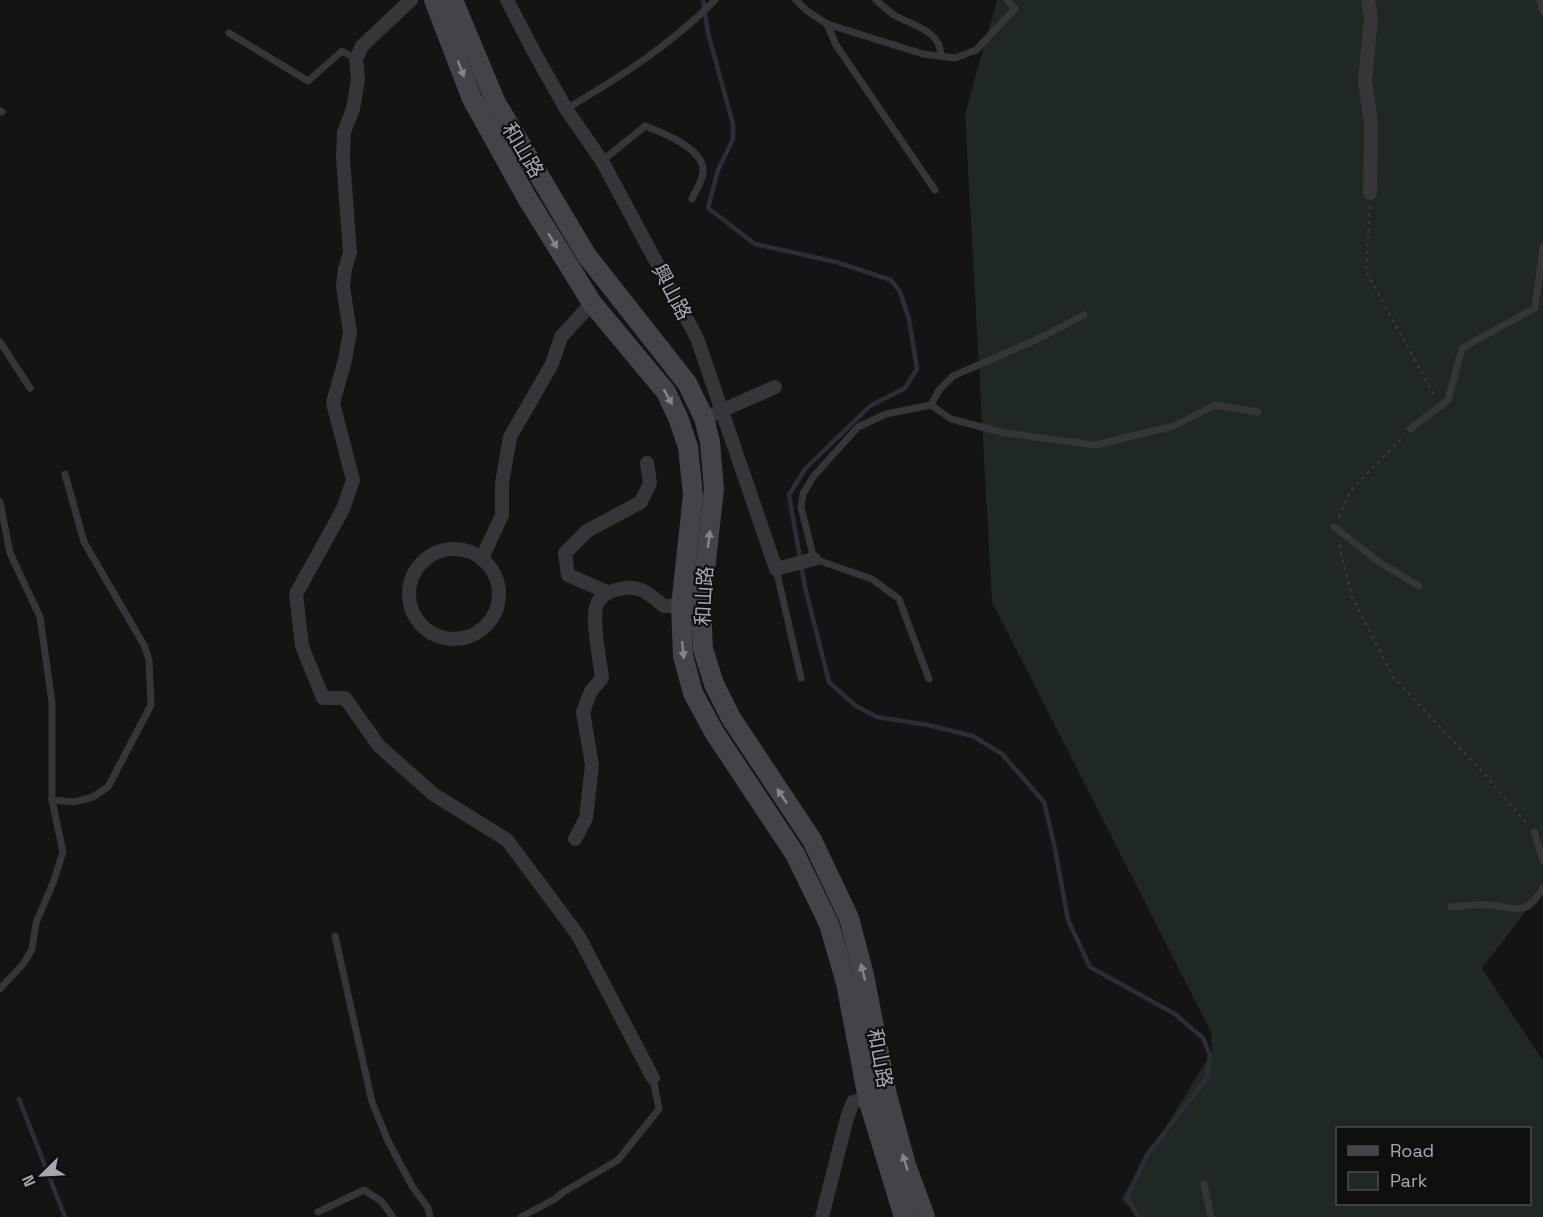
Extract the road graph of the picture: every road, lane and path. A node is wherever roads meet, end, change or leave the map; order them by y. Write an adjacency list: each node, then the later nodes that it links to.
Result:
1 (411, 0): 15 (street)
2 (434, 0): 22 (main road, 和山路, one-way to 22)
3 (453, 0): 30 (main road, 和山路)
4 (507, 0): 16 (street, 興山路)
5 (715, 0): 16 (lane)
6 (796, 0): 12 (lane)
7 (876, 0): 14 (lane)
8 (1007, 0): 14 (lane)
9 (1368, 0): 19 (street)
10 (1540, 0): 11 (lane)
11 (1543, 11)
12 (827, 24): 14 (lane); 18 (lane)
13 (229, 33): 15 (lane)
14 (941, 57)
15 (356, 59): 52 (street)
16 (566, 109): 17 (street, 興山路)
17 (602, 161): 20 (lane); 30 (street, 興山路)
18 (935, 190)
19 (1370, 193): 27 (path)
20 (692, 199)
21 (1543, 248): 31 (lane)
22 (591, 303): 36 (street); 41 (main road, 和山路, one-way to 41)
23 (1084, 315): 28 (lane)
24 (0, 342): 26 (lane)
25 (775, 387): 30 (street)
26 (30, 388)
27 (1428, 404)
28 (931, 405): 29 (lane); 37 (lane)
29 (1258, 412)
30 (713, 414): 38 (street, 興山路); 61 (main road, 和山路, one-way to 30)
31 (1410, 429): 35 (path)
32 (647, 463): 40 (street)
33 (65, 474): 44 (lane)
34 (0, 502): 44 (lane)
35 (1334, 527): 39 (lane); 45 (path)
36 (482, 558): 36 (street)
37 (814, 559): 38 (street); 43 (lane)
38 (776, 569): 42 (lane)
39 (1419, 586)
40 (607, 592): 41 (street); 46 (street)
41 (681, 606): 53 (main road, 和山路, one-way to 53)
42 (801, 678)
43 (929, 680)
44 (52, 800): 51 (lane)
45 (1534, 832): 47 (lane)
46 (575, 839)
47 (1543, 861)
48 (1543, 888): 49 (lane)
49 (1451, 907)
50 (335, 936): 57 (lane)
51 (0, 989)
52 (653, 1078): 58 (lane)
53 (868, 1099): 59 (street); 60 (main road, 和山路)
54 (1204, 1184): 62 (lane)
55 (318, 1212): 56 (lane)
56 (393, 1217)
57 (430, 1217)
58 (521, 1217)
59 (822, 1217)
60 (904, 1217)
61 (925, 1217)
62 (1211, 1217)

